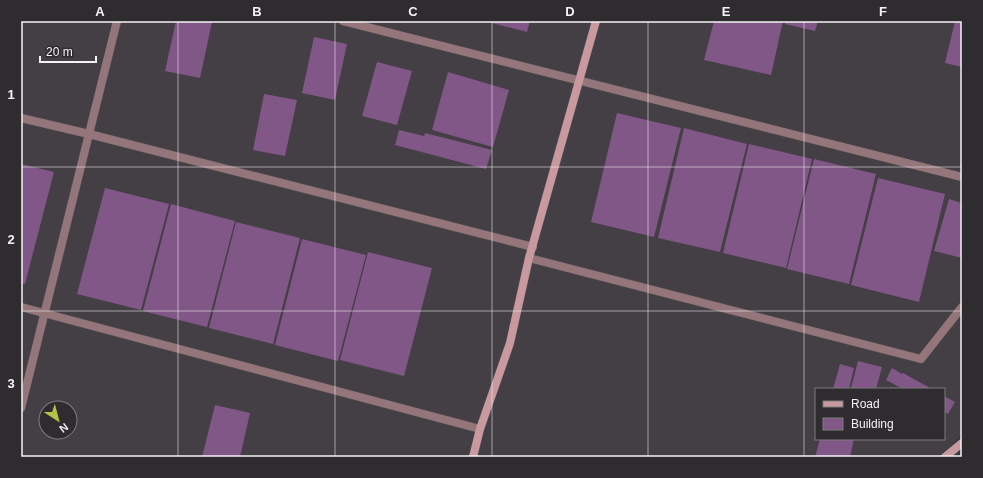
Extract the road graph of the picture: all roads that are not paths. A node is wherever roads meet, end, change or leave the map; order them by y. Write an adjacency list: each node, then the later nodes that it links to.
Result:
1 (117, 21): 6 (street)
2 (343, 21): 4 (street)
3 (596, 21): 4 (main road)
4 (579, 80): 7 (street); 8 (main road)
5 (21, 118): 6 (street)
6 (89, 134): 8 (street); 12 (street)
7 (962, 177)
8 (533, 247): 9 (main road)
9 (529, 258): 11 (street); 14 (main road)
10 (21, 307): 12 (street)
11 (962, 307)
12 (45, 313): 13 (street); 14 (street)
13 (21, 408)
14 (480, 429): 16 (main road)
15 (962, 444): 17 (main road)
16 (473, 457)
17 (945, 457)

